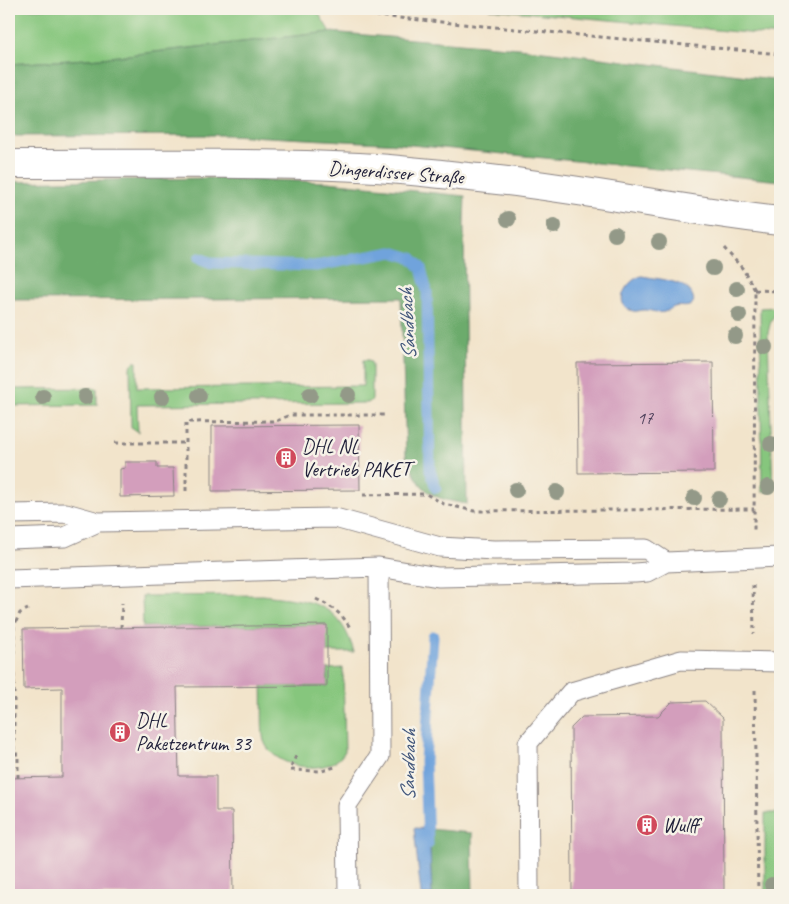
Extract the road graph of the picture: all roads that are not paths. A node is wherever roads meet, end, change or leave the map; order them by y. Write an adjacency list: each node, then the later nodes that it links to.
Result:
1 (9, 164): 2 (street, Dingerdisser Straße)
2 (780, 221)
3 (9, 514): 4 (lane)
4 (98, 522): 5 (lane); 7 (lane)
5 (9, 539)
6 (780, 557): 7 (lane)
7 (666, 562): 8 (lane)
8 (379, 567): 9 (lane); 11 (lane)
9 (9, 579)
10 (780, 662): 12 (lane)
11 (348, 895)
12 (529, 895)

